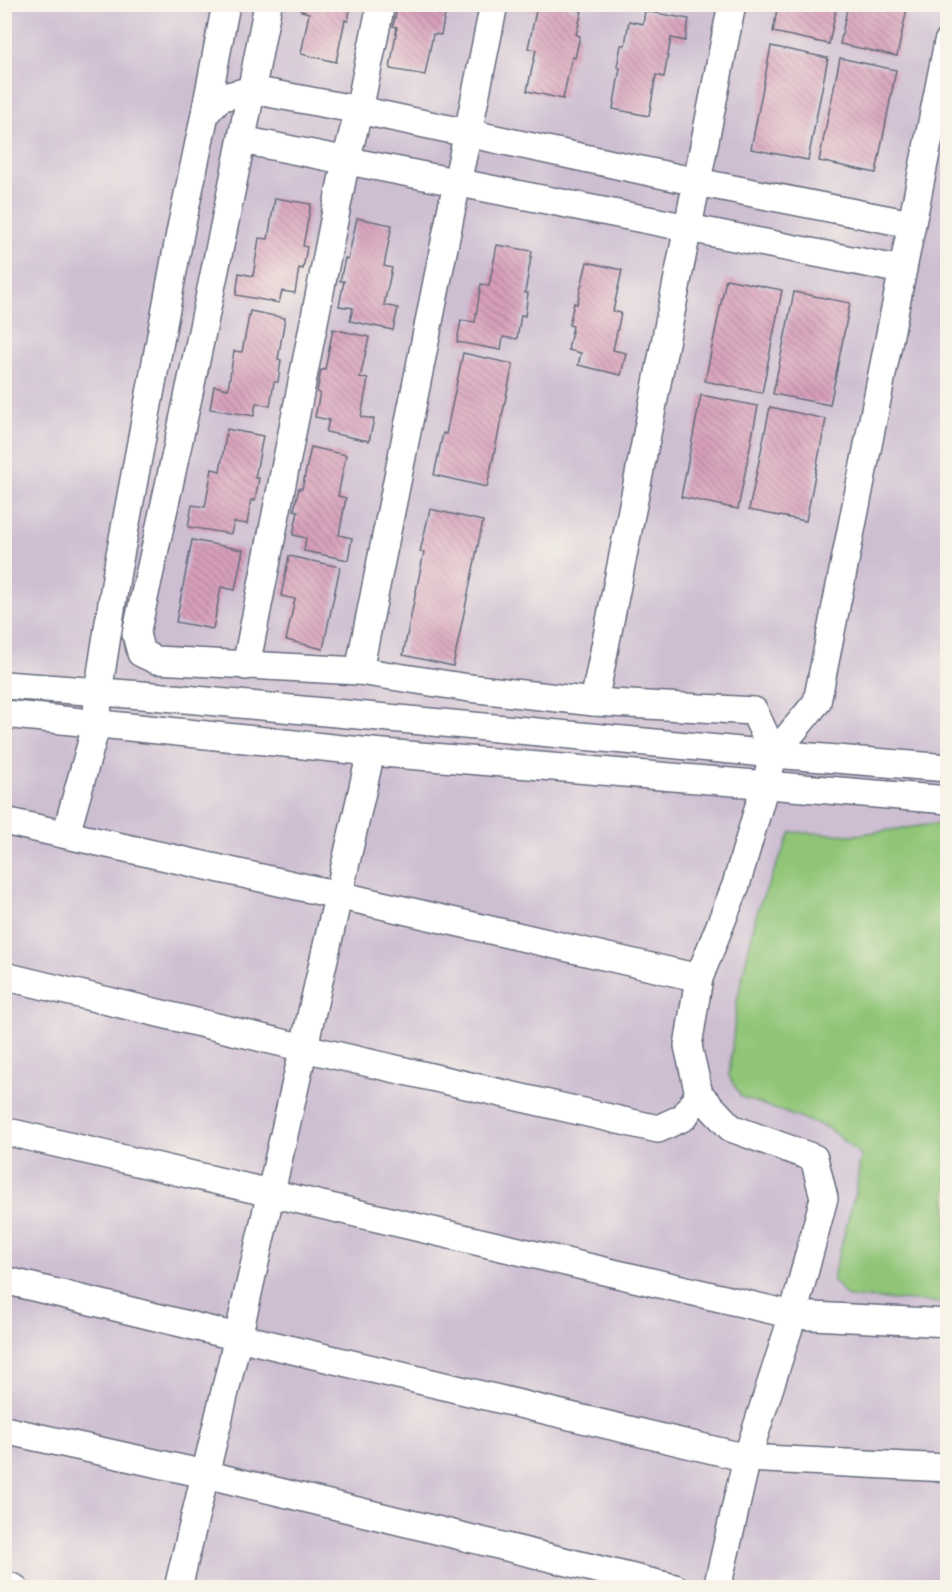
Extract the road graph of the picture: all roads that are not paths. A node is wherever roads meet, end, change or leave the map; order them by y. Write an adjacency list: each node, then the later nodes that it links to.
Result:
1 (226, 4): 9 (street)
2 (268, 4): 7 (street)
3 (381, 4): 8 (street)
4 (494, 4): 10 (street)
5 (732, 4): 14 (street)
6 (948, 42): 15 (street)
7 (252, 90): 8 (street); 9 (street); 11 (street)
8 (359, 110): 10 (street); 12 (street)
9 (205, 114): 21 (street)
10 (468, 133): 13 (street); 14 (street)
11 (242, 140): 12 (street); 18 (street)
12 (346, 160): 13 (street); 18 (street)
13 (457, 182): 16 (street); 19 (street)
14 (697, 182): 15 (street); 16 (street)
15 (911, 224): 17 (street)
16 (688, 227): 17 (street); 22 (street)
17 (902, 270): 26 (street)
18 (246, 666): 19 (street)
19 (359, 671): 22 (street)
20 (4, 685): 21 (street)
21 (98, 693): 24 (street); 26 (street)
22 (594, 702): 26 (street)
23 (4, 714): 24 (street)
24 (97, 723): 25 (street); 31 (street)
25 (371, 752): 28 (street); 32 (street)
26 (774, 754): 27 (street); 28 (street)
27 (948, 768)
28 (766, 785): 29 (street); 34 (street)
29 (948, 800)
30 (4, 821): 31 (street)
31 (66, 834): 32 (street)
32 (338, 895): 34 (street); 35 (street)
33 (4, 976): 35 (street)
34 (699, 978): 36 (street)
35 (304, 1048): 36 (street); 38 (street)
36 (699, 1094): 40 (street)
37 (4, 1131): 38 (street)
38 (271, 1193): 40 (street); 42 (street)
39 (4, 1280): 42 (street)
40 (792, 1315): 41 (street); 44 (street)
41 (948, 1323)
42 (238, 1337): 44 (street); 46 (street)
43 (4, 1430): 46 (street)
44 (747, 1458): 45 (street); 51 (street)
45 (948, 1468)
46 (205, 1474): 49 (street); 50 (street)
47 (4, 1585): 48 (street)
48 (14, 1587)
49 (178, 1587)
50 (675, 1587)
51 (717, 1587)

